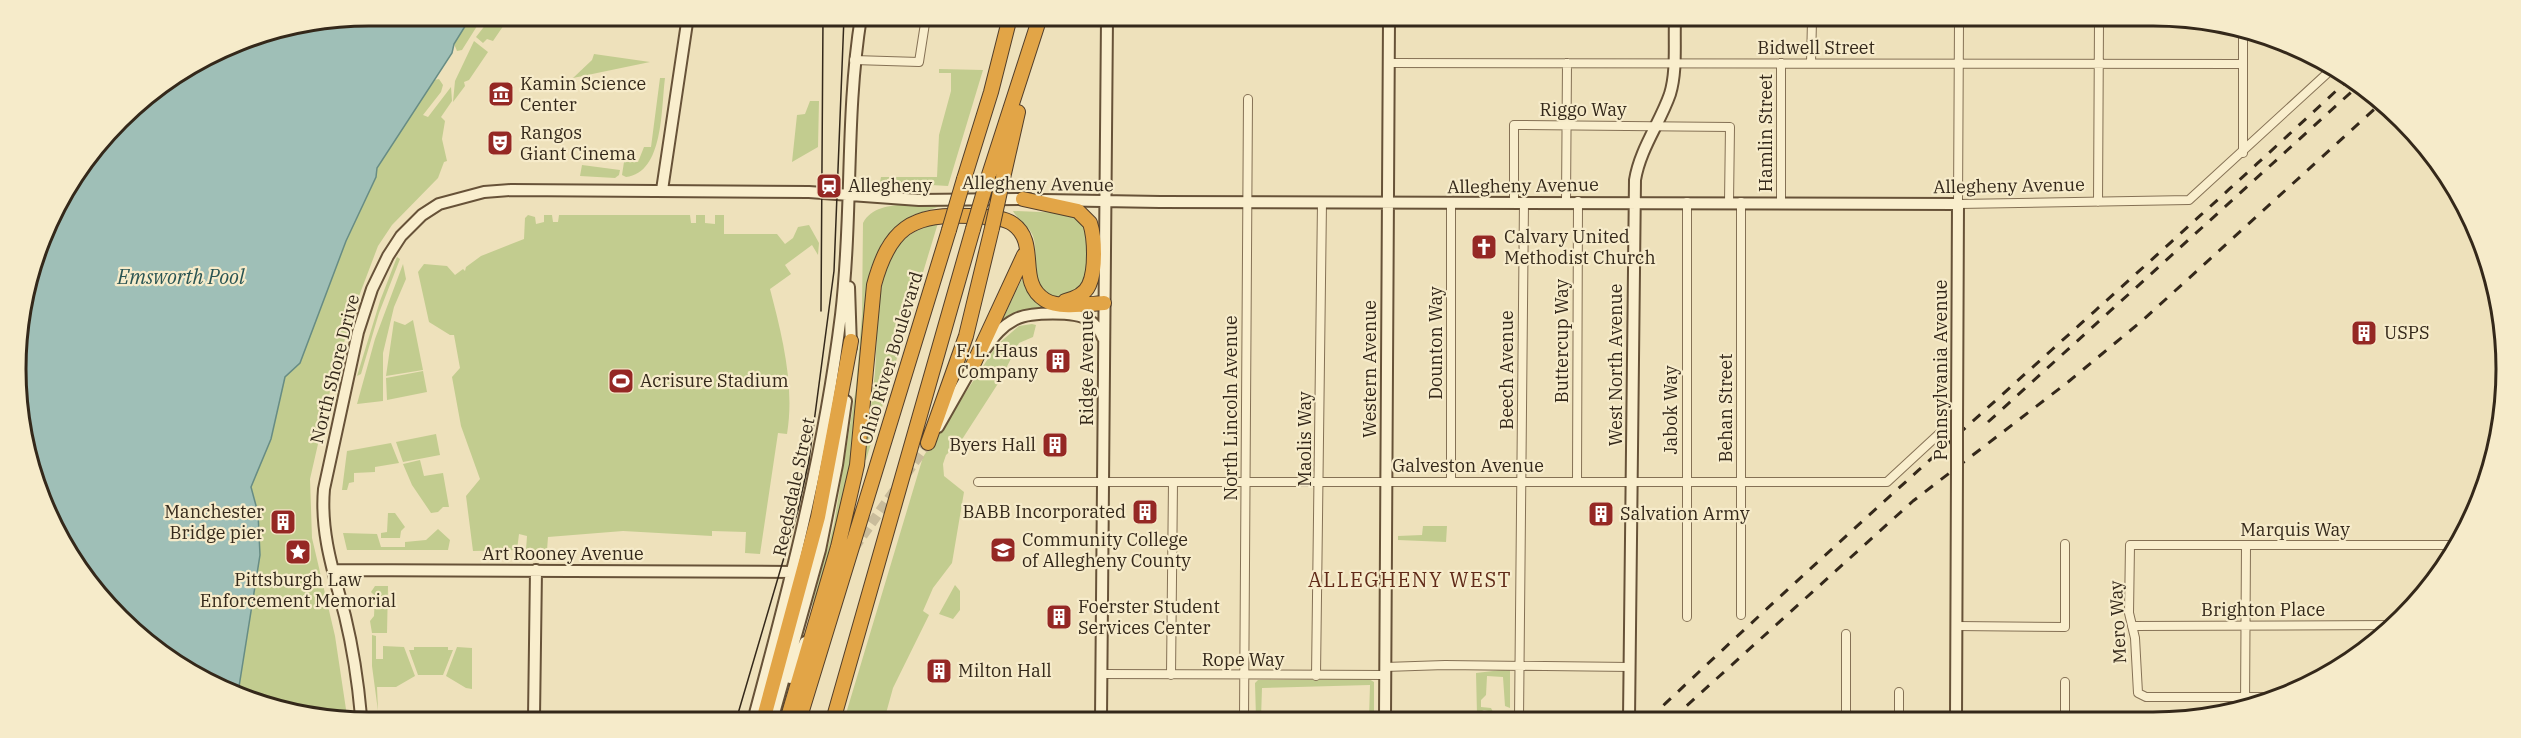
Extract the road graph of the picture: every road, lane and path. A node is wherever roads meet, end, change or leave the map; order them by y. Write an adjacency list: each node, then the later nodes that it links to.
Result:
1 (686, 26): 31 (main road)
2 (860, 26): 15 (main road, Reedsdale Street)
3 (925, 26): 15 (street)
4 (1008, 26): 25 (highway, Ohio River Boulevard)
5 (1014, 26): 25 (highway)
6 (1037, 26): 13 (highway)
7 (1107, 26): 34 (main road, Ridge Avenue)
8 (1389, 26): 16 (main road, Western Avenue)
9 (1675, 26): 18 (main road, West North Avenue)
10 (1812, 26): 20 (street)
11 (1959, 26): 21 (street, Pennsylvania Avenue)
12 (2099, 26): 22 (street)
13 (1035, 34): 55 (highway, bridge); 83 (highway, bridge)
14 (2243, 38): 23 (street)
15 (854, 60): 32 (main road, Reedsdale Street)
16 (1389, 63): 17 (street, Bidwell Street); 44 (main road, Western Avenue)
17 (1567, 63): 18 (street, Bidwell Street); 27 (street, Buttercup Way)
18 (1674, 63): 19 (street, Bidwell Street); 28 (main road, West North Avenue)
19 (1781, 63): 20 (street, Bidwell Street); 42 (street, Hamlin Street)
20 (1811, 63): 21 (street, Bidwell Street)
21 (1958, 63): 22 (street, Bidwell Street); 46 (street, Pennsylvania Avenue)
22 (2099, 63): 23 (street, Bidwell Street); 43 (street)
23 (2243, 64): 30 (street)
24 (2327, 74): 30 (street, Allegheny Avenue)
25 (991, 92): 102 (highway, Ohio River Boulevard, bridge)
26 (1248, 99): 37 (street, North Lincoln Avenue)
27 (1567, 124): 28 (street, Riggo Way); 35 (street, Buttercup Way); 39 (street, Riggo Way)
28 (1657, 126): 29 (street, Riggo Way); 36 (main road, West North Avenue)
29 (1730, 127): 41 (street, Behan Street)
30 (2242, 153): 43 (street, Allegheny Avenue)
31 (662, 190): 32 (main road, Allegheny Avenue); 72 (main road, North Shore Drive)
32 (847, 196): 33 (main road, Allegheny Avenue); 48 (main road, Reedsdale Street)
33 (1023, 199): 34 (main road, Allegheny Avenue); 50 (highway)
34 (1105, 201): 37 (main road, Allegheny Avenue); 49 (main road, Ridge Avenue)
35 (1572, 201): 36 (main road, Allegheny Avenue); 39 (main road, Allegheny Avenue); 58 (street, Buttercup Way)
36 (1634, 201): 40 (main road, Allegheny Avenue); 59 (main road, West North Avenue)
37 (1247, 202): 38 (main road, Allegheny Avenue); 64 (street, North Lincoln Avenue)
38 (1322, 202): 44 (main road, Allegheny Avenue); 65 (street, Maolis Way)
39 (1519, 202): 45 (main road, Allegheny Avenue); 57 (street, Beech Avenue)
40 (1687, 202): 41 (main road, Allegheny Avenue); 56 (street, Jabok Way)
41 (1735, 202): 42 (main road, Allegheny Avenue); 60 (street, Behan Street)
42 (1781, 202): 46 (main road, Allegheny Avenue)
43 (2098, 202): 46 (street, Allegheny Avenue)
44 (1387, 203): 45 (main road, Allegheny Avenue); 66 (main road, Western Avenue)
45 (1451, 203): 67 (street, Dounton Way)
46 (1958, 204): 79 (main road, Pennsylvania Avenue, bridge)
47 (1026, 241): 50 (highway); 53 (highway); 101 (highway)
48 (846, 260): 52 (main road, Reedsdale Street); 74 (main road, Reedsdale Street)
49 (1104, 303): 50 (highway); 51 (main road, Ridge Avenue)
50 (1058, 304)
51 (1104, 339): 53 (main road); 62 (main road, Ridge Avenue)
52 (851, 341): 98 (highway); 99 (main road, Reedsdale Street)
53 (973, 365): 55 (main road)
54 (1940, 433): 60 (street, Galveston Avenue)
55 (928, 443)
56 (1686, 480): 59 (street, Galveston Avenue); 60 (street, Galveston Avenue); 76 (street, Jabok Way)
57 (1521, 481): 58 (street, Galveston Avenue); 67 (street, Galveston Avenue); 84 (street, Beech Avenue)
58 (1577, 481): 59 (street, Galveston Avenue)
59 (1631, 481): 85 (main road, West North Avenue)
60 (1741, 481): 75 (street, Behan Street)
61 (978, 482): 62 (street, Galveston Avenue)
62 (1103, 482): 63 (street, Galveston Avenue); 87 (main road, Ridge Avenue)
63 (1173, 482): 64 (street, Galveston Avenue); 88 (street)
64 (1246, 482): 65 (street, Galveston Avenue); 89 (street, North Lincoln Avenue)
65 (1320, 482): 66 (street, Galveston Avenue); 90 (street, Maolis Way)
66 (1386, 482): 67 (street, Galveston Avenue); 86 (main road, Western Avenue)
67 (1451, 482)
68 (2065, 544): 79 (street)
69 (2130, 545): 70 (street, Marquis Way); 80 (street, Mero Way)
70 (2246, 545): 71 (street, Marquis Way); 81 (street)
71 (2447, 545)
72 (333, 570): 73 (main road, Art Rooney Avenue); 95 (main road, North Shore Drive)
73 (536, 570): 74 (main road, Art Rooney Avenue); 96 (main road)
74 (793, 572): 97 (main road, Reedsdale Street)
75 (1741, 615)
76 (1687, 617)
77 (813, 624): 100 (main road)
78 (2380, 625): 81 (street, Brighton Place)
79 (1957, 626): 112 (main road, Pennsylvania Avenue)
80 (2132, 626): 81 (street, Brighton Place); 93 (street, Mero Way)
81 (2246, 626): 93 (street)
82 (1846, 634): 110 (street)
83 (848, 662): 103 (highway); 104 (highway)
84 (1520, 667): 85 (street, Rope Way); 86 (street, Rope Way); 108 (street, Beech Avenue)
85 (1630, 667): 109 (main road, West North Avenue)
86 (1385, 671): 90 (street, Rope Way); 107 (main road, Western Avenue)
87 (1101, 674): 88 (street, Rope Way); 105 (main road, Ridge Avenue)
88 (1171, 675): 89 (street, Rope Way)
89 (1244, 675): 90 (street, Rope Way); 106 (street, North Lincoln Avenue)
90 (1316, 676)
91 (2065, 682): 113 (street)
92 (1899, 692): 111 (street)
93 (2245, 697): 94 (street)
94 (2253, 697)
95 (361, 712)
96 (534, 712)
97 (754, 712)
98 (765, 712)
99 (775, 712)
100 (776, 712)
101 (790, 712)
102 (802, 712)
103 (830, 712)
104 (835, 712)
105 (1101, 712)
106 (1244, 712)
107 (1385, 712)
108 (1519, 712)
109 (1629, 712)
110 (1846, 712)
111 (1899, 712)
112 (1956, 712)
113 (2065, 712)

